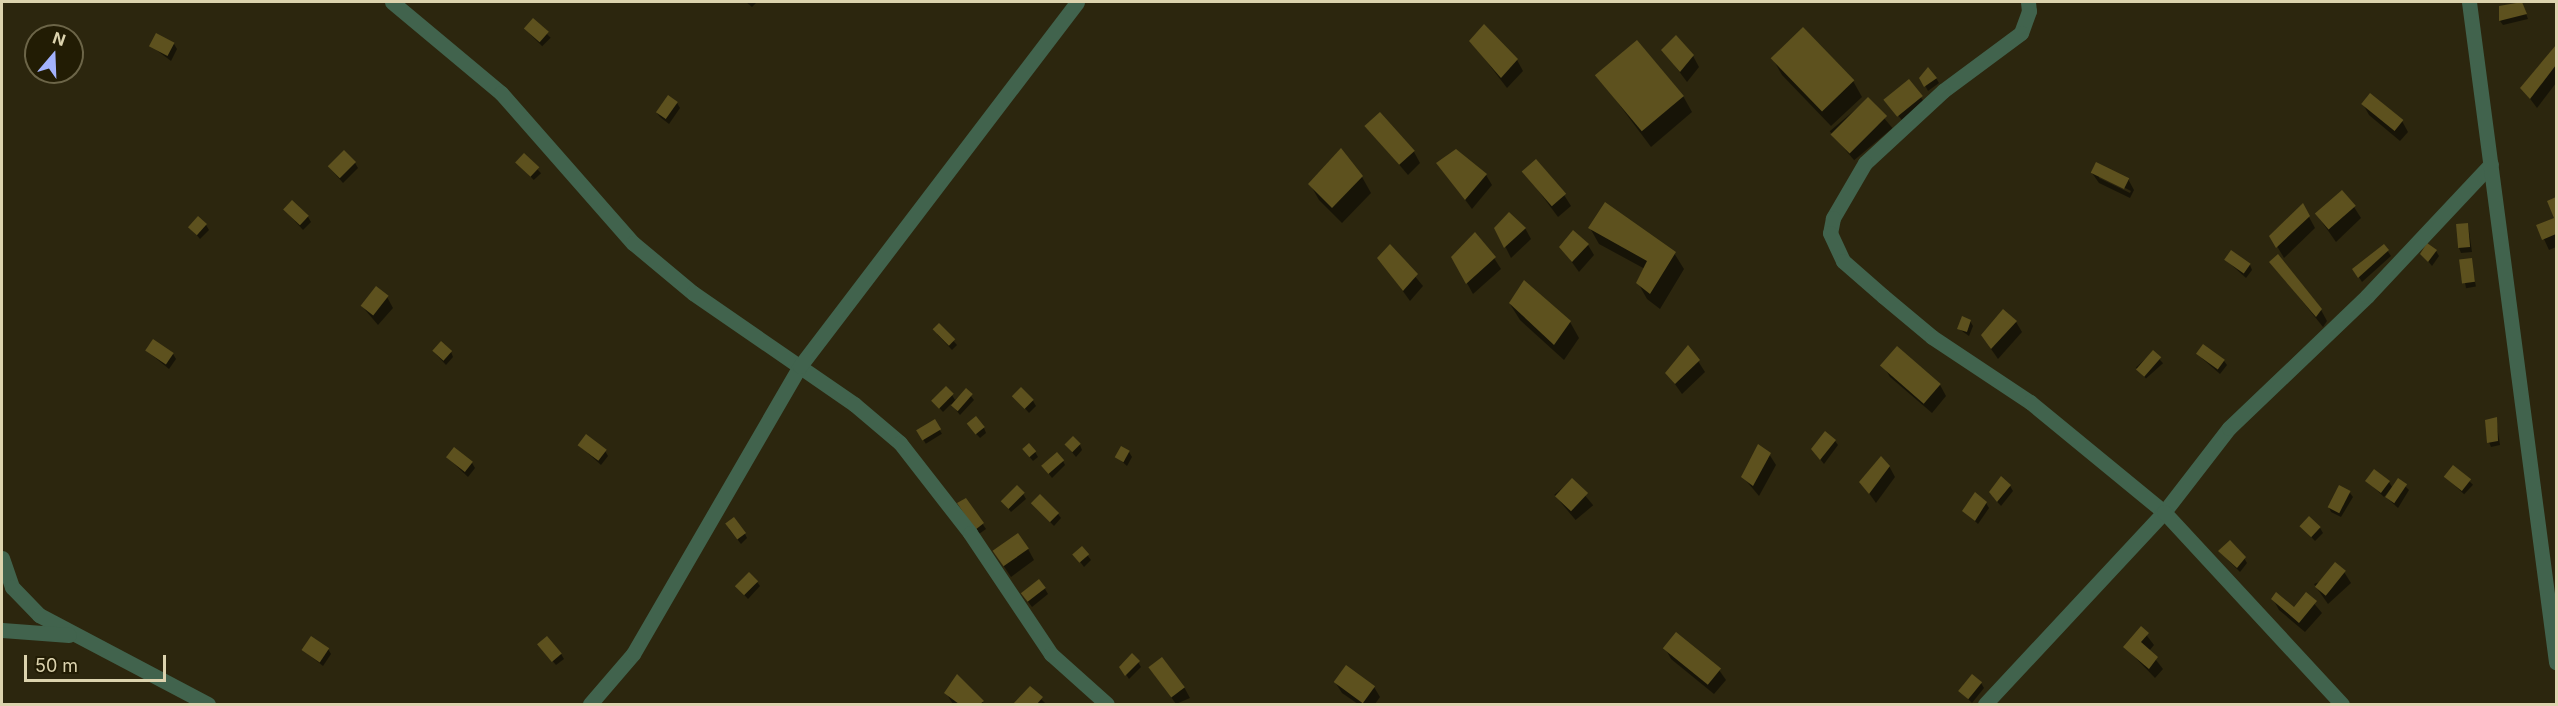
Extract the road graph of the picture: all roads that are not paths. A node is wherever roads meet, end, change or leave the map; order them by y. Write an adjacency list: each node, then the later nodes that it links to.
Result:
1 (392, 2): 6 (street)
2 (1077, 2): 6 (street)
3 (2028, 2): 7 (street)
4 (2469, 2): 5 (street)
5 (2491, 164): 7 (street); 11 (street)
6 (800, 366): 13 (street); 14 (street)
7 (2164, 512): 15 (street); 16 (street)
8 (2, 558): 10 (street)
9 (2, 630): 10 (street)
10 (75, 636): 12 (street)
11 (2556, 662)
12 (208, 705)
13 (590, 705)
14 (1107, 705)
15 (1985, 705)
16 (2342, 705)

